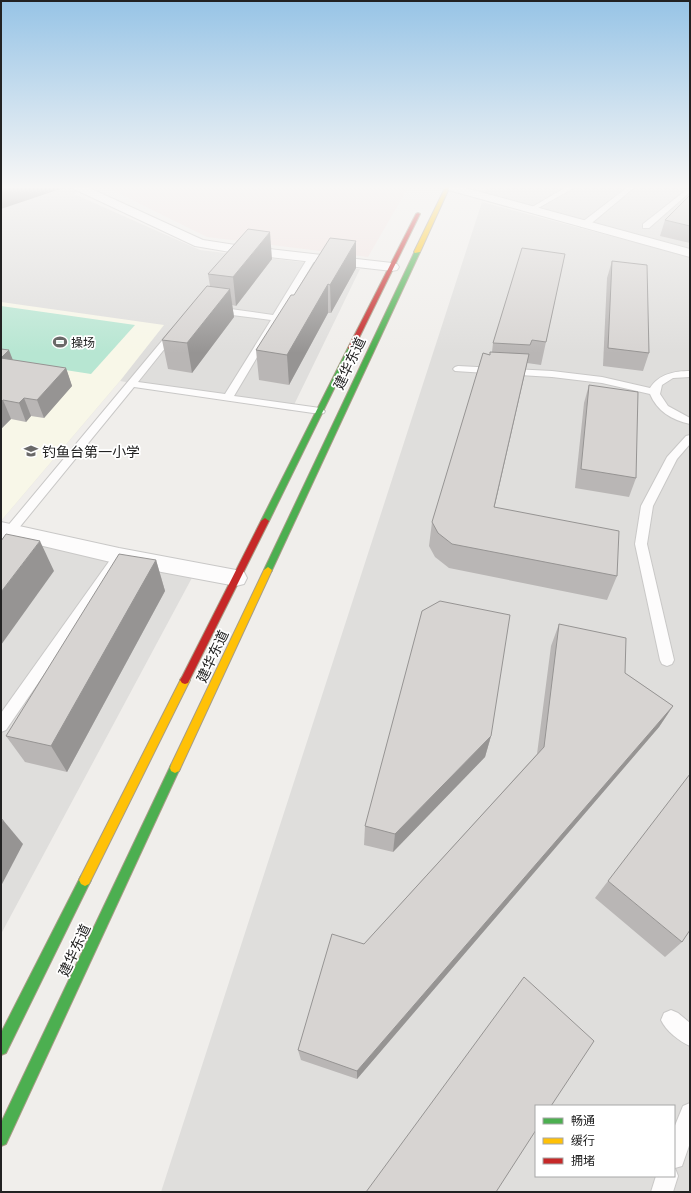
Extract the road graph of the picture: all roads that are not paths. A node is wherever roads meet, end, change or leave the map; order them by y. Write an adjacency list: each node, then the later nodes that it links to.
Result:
1 (197, 242): 5 (street)
2 (404, 242): 9 (main road, 建华东道)
3 (420, 242): 30 (main road, 建华东道)
4 (647, 242): 6 (street)
5 (242, 250): 7 (street); 8 (lane)
6 (690, 253)
7 (312, 258): 9 (street); 11 (lane)
8 (232, 262)
9 (392, 267): 18 (main road, 建华东道)
10 (209, 310): 11 (lane)
11 (276, 318): 17 (lane)
12 (180, 325): 15 (lane)
13 (458, 369): 16 (lane)
14 (690, 374): 16 (lane)
15 (132, 384): 17 (lane); 21 (lane)
16 (654, 392): 19 (lane)
17 (228, 398): 18 (lane)
18 (320, 411): 23 (main road, 建华东道)
19 (690, 420)
20 (690, 438): 24 (lane)
21 (4, 534): 22 (street)
22 (119, 556): 23 (street); 25 (lane)
23 (236, 578): 28 (main road, 建华东道)
24 (667, 660)
25 (1, 725)
26 (671, 1020): 27 (lane)
27 (690, 1036)
28 (1, 1048)
29 (690, 1113): 31 (lane)
30 (1, 1138)
31 (675, 1155)
32 (667, 1177): 33 (lane)
33 (662, 1192)

